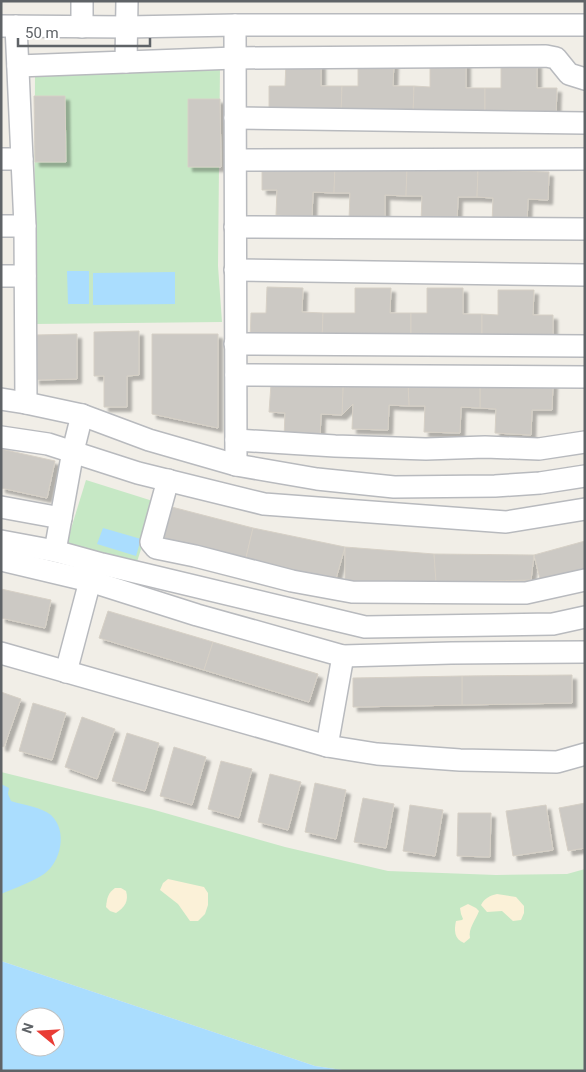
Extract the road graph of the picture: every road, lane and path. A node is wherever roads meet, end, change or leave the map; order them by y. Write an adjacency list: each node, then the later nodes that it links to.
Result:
1 (82, 1): 6 (street)
2 (127, 1): 7 (street)
3 (235, 25): 4 (street); 7 (street); 8 (street)
4 (585, 25)
5 (9, 26): 6 (street); 9 (street)
6 (82, 27): 7 (street)
7 (127, 27): 10 (street)
8 (234, 58): 10 (street); 11 (street); 12 (street)
9 (12, 60): 10 (street); 13 (street)
10 (126, 62)
11 (585, 79)
12 (236, 118): 14 (street); 17 (street)
13 (11, 121): 15 (street)
14 (585, 123)
15 (11, 159): 19 (street)
16 (585, 159): 17 (street)
17 (236, 160): 20 (street)
18 (1, 226): 19 (street)
19 (25, 226): 25 (street)
20 (235, 227): 21 (street); 22 (street)
21 (585, 229)
22 (235, 270): 23 (street); 26 (street)
23 (585, 275)
24 (1, 276): 25 (street)
25 (25, 276): 31 (street)
26 (235, 344): 27 (street); 28 (street)
27 (585, 346)
28 (236, 375): 29 (street); 35 (street)
29 (585, 377)
30 (1, 399): 31 (street)
31 (26, 402): 32 (street)
32 (82, 416): 34 (street); 38 (street)
33 (1, 437): 38 (street)
34 (149, 440): 39 (street); 40 (street)
35 (236, 440): 37 (street); 39 (street)
36 (585, 442): 37 (street)
37 (538, 449): 43 (street)
38 (73, 451): 40 (street); 46 (street)
39 (236, 465): 43 (street)
40 (138, 473): 42 (street)
41 (585, 476): 43 (street)
42 (168, 480): 45 (street); 50 (street)
43 (540, 483)
44 (1, 507): 46 (street)
45 (585, 509)
46 (61, 518): 48 (street)
47 (1, 541): 48 (street)
48 (55, 552): 52 (street)
49 (1, 560): 51 (street)
50 (585, 580)
51 (90, 581): 55 (street); 56 (street)
52 (585, 617)
53 (585, 652): 55 (street)
54 (1, 653): 56 (street)
55 (343, 656): 57 (street)
56 (66, 672): 57 (street)
57 (327, 746): 58 (street)
58 (585, 754)

